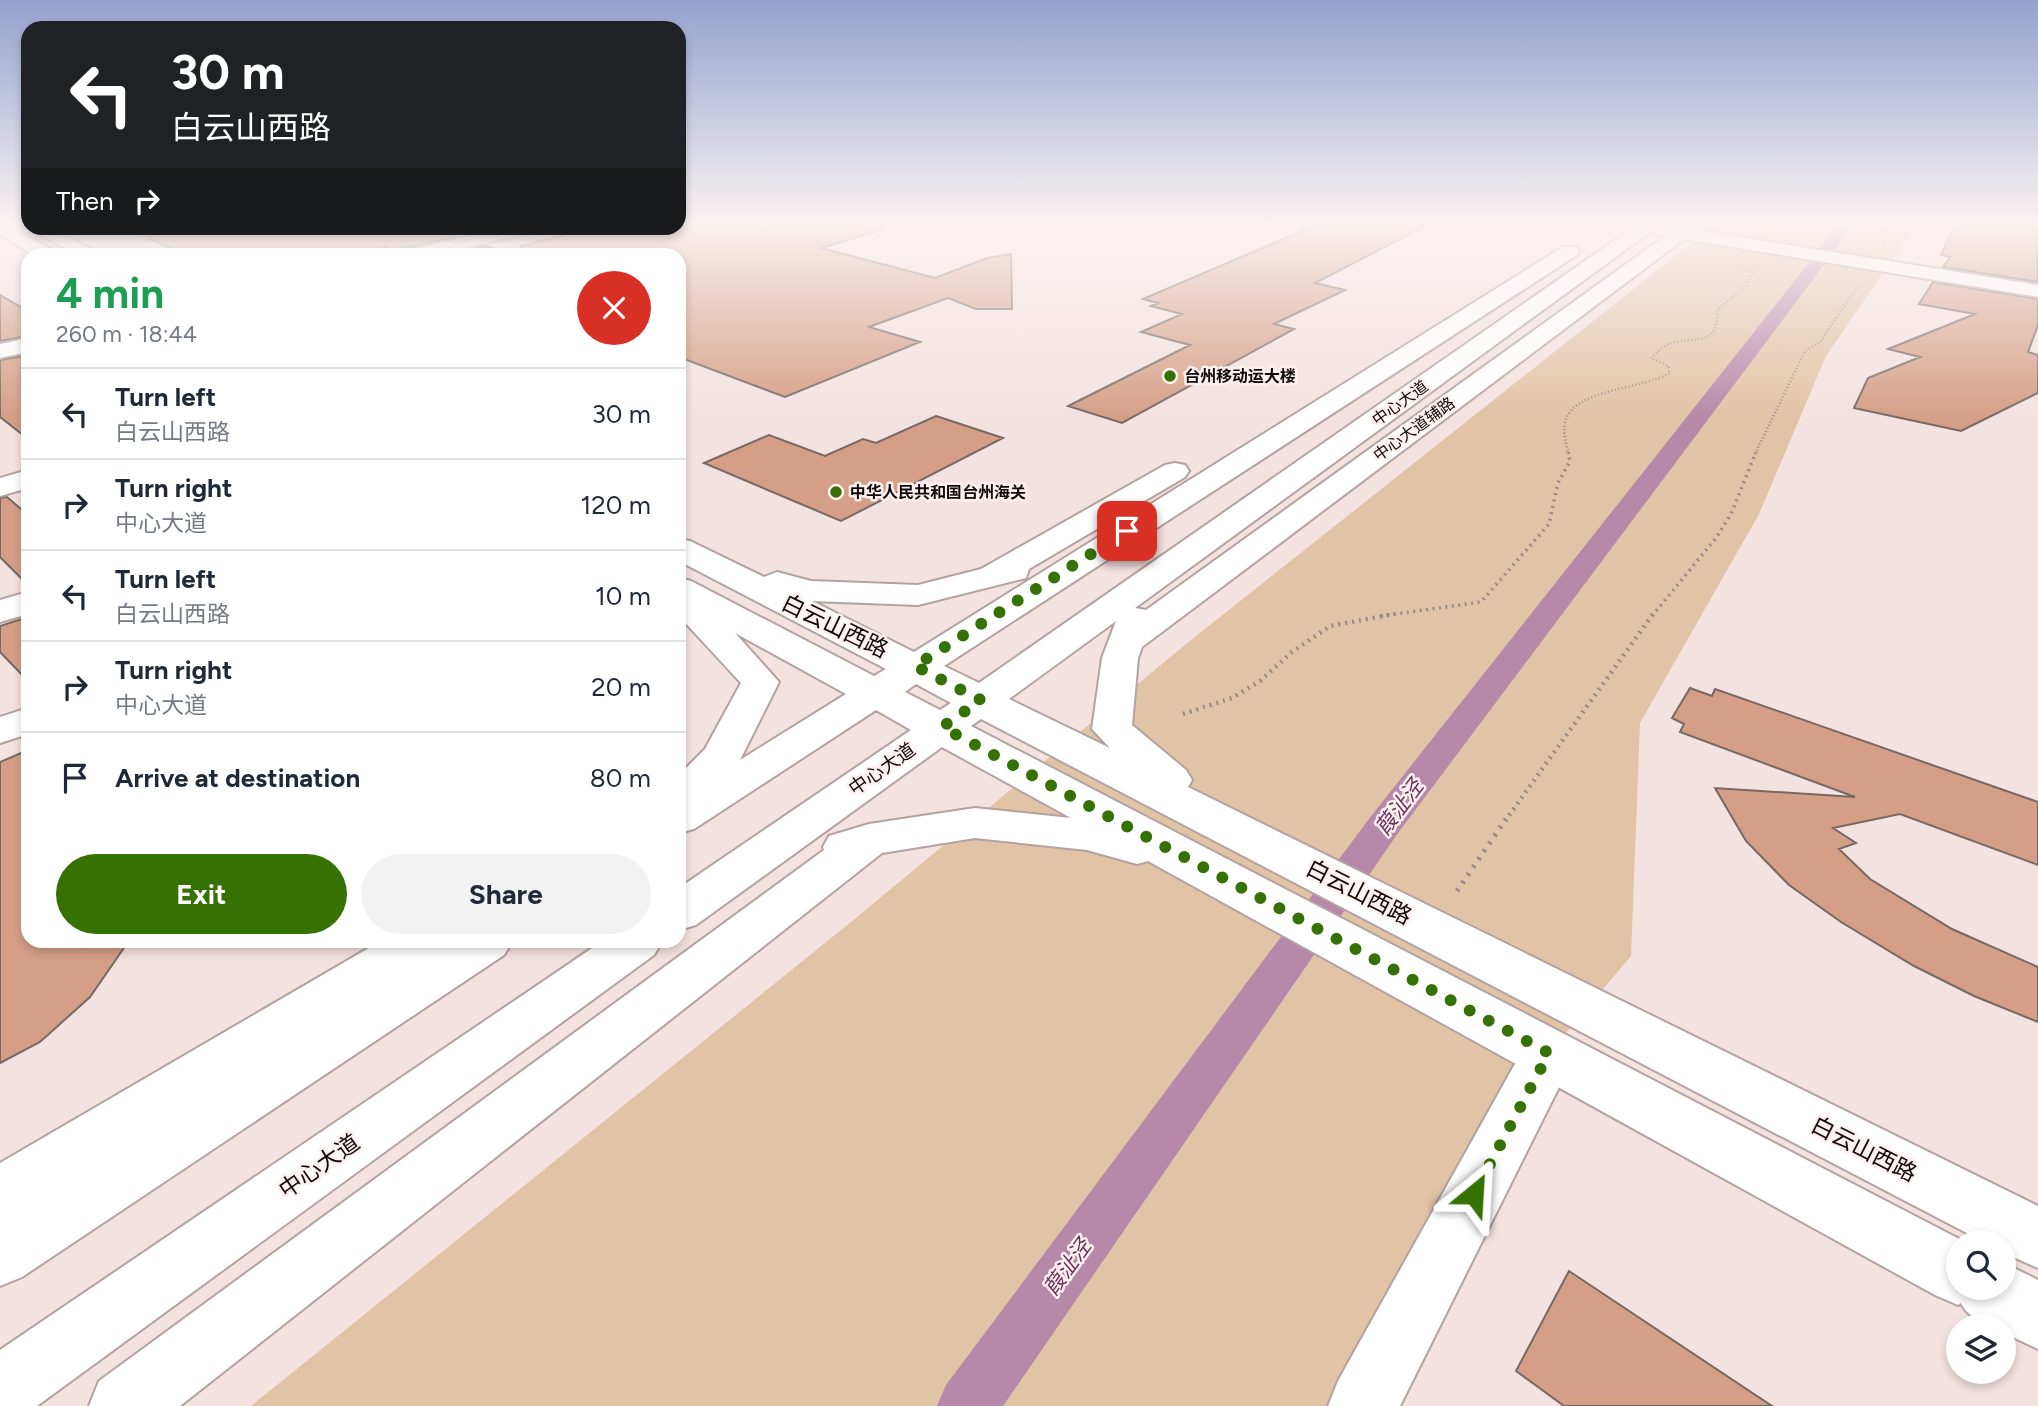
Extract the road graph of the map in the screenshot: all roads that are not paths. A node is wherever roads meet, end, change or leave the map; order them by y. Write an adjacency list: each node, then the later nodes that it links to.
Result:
1 (1470, 288): 7 (main road)
2 (1544, 288): 13 (main road, 中心大道)
3 (1563, 288): 16 (main road, 中心大道)
4 (1572, 288): 20 (main road, 中心大道辅路)
5 (2019, 288): 6 (main road)
6 (2038, 291)
7 (1439, 306)
8 (21, 346): 9 (main road)
9 (0, 351)
10 (1194, 459): 15 (main road)
11 (21, 481): 12 (main road)
12 (0, 487)
13 (1103, 546): 15 (main road, 中心大道); 21 (main road, 中心大道)
14 (688, 566): 15 (main road, 中心大道); 21 (main road, 白云山西路); 22 (main road, 白云山西路)
15 (990, 578)
16 (1148, 583): 20 (main road); 23 (main road, 中心大道)
17 (21, 604): 19 (main road)
18 (686, 604): 27 (main road)
19 (0, 612)
20 (1127, 641): 31 (main road)
21 (915, 666): 22 (main road, 中心大道); 23 (main road, 白云山西路)
22 (875, 691): 25 (main road, 白云山西路); 30 (main road, 中心大道)
23 (981, 700): 25 (main road, 中心大道); 31 (main road, 白云山西路)
24 (21, 723): 26 (main road)
25 (942, 727): 33 (main road, 白云山西路); 34 (main road, 中心大道)
26 (0, 731)
27 (723, 755): 28 (main road); 29 (main road)
28 (686, 778)
29 (686, 793)
30 (686, 813)
31 (1215, 818): 36 (main road, 白云山西路)
32 (869, 840): 33 (main road, 中心大道); 34 (main road, 中心大道); 48 (main road)
33 (1193, 861): 36 (main road, 白云山西路)
34 (719, 884): 35 (main road, 中心大道)
35 (686, 907)
36 (1425, 928): 40 (main road, 白云山西路); 42 (main road, 白云山西路)
37 (408, 948): 41 (main road)
38 (478, 948): 43 (main road)
39 (628, 948): 47 (main road, 中心大道)
40 (1549, 1053): 44 (main road, 白云山西路); 49 (main road)
41 (0, 1196)
42 (2038, 1238)
43 (0, 1255)
44 (1946, 1267)
45 (2009, 1300): 46 (main road)
46 (2038, 1316)
47 (0, 1391)
48 (124, 1406)
49 (1363, 1406)

